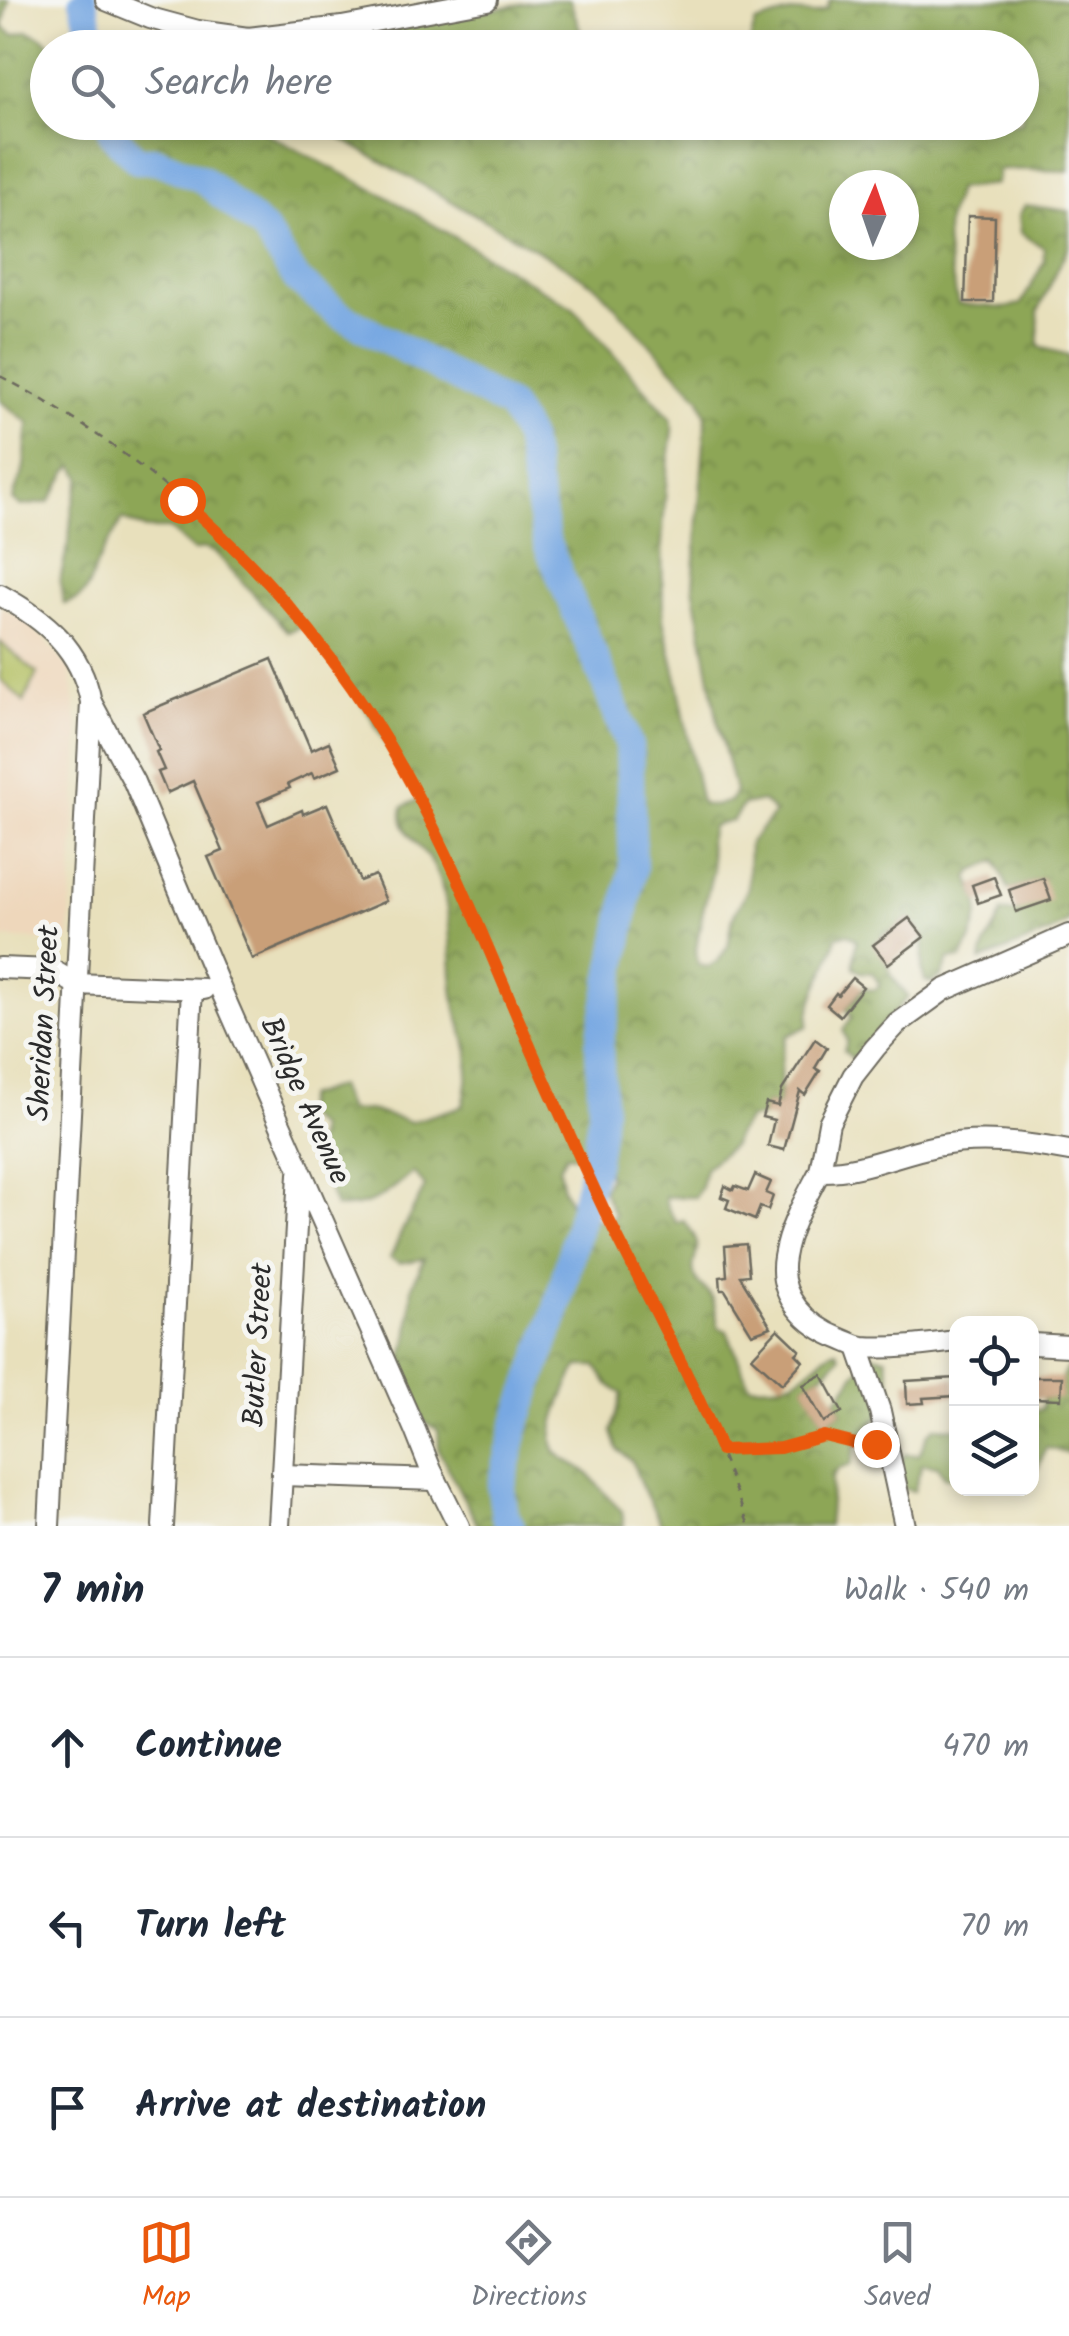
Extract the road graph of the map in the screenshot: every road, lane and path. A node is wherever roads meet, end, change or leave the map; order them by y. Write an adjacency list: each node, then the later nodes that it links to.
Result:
1 (106, 0): 3 (street)
2 (487, 0): 4 (street)
3 (194, 30)
4 (320, 30)
5 (0, 376): 21 (path)
6 (0, 596): 7 (street, Bridge Avenue)
7 (91, 702): 10 (street, Sheridan Street); 12 (street, Bridge Avenue)
8 (1069, 935): 15 (street)
9 (0, 968): 10 (street)
10 (76, 984): 11 (street); 24 (street, Sheridan Street)
11 (192, 989): 12 (street); 25 (street)
12 (221, 990): 14 (street, Bridge Avenue)
13 (1069, 1151): 15 (street)
14 (300, 1167): 22 (street, Butler Street); 23 (street, Bridge Avenue)
15 (820, 1171): 18 (street)
16 (949, 1342): 18 (street)
17 (1039, 1344): 19 (street)
18 (858, 1346): 20 (street)
19 (1069, 1346)
20 (887, 1443): 21 (path); 29 (street)
21 (721, 1450): 28 (path)
22 (282, 1475): 23 (street); 26 (street, Butler Street)
23 (436, 1480): 27 (street, Bridge Avenue)
24 (49, 1526)
25 (163, 1526)
26 (279, 1526)
27 (459, 1526)
28 (749, 1526)
29 (905, 1526)

